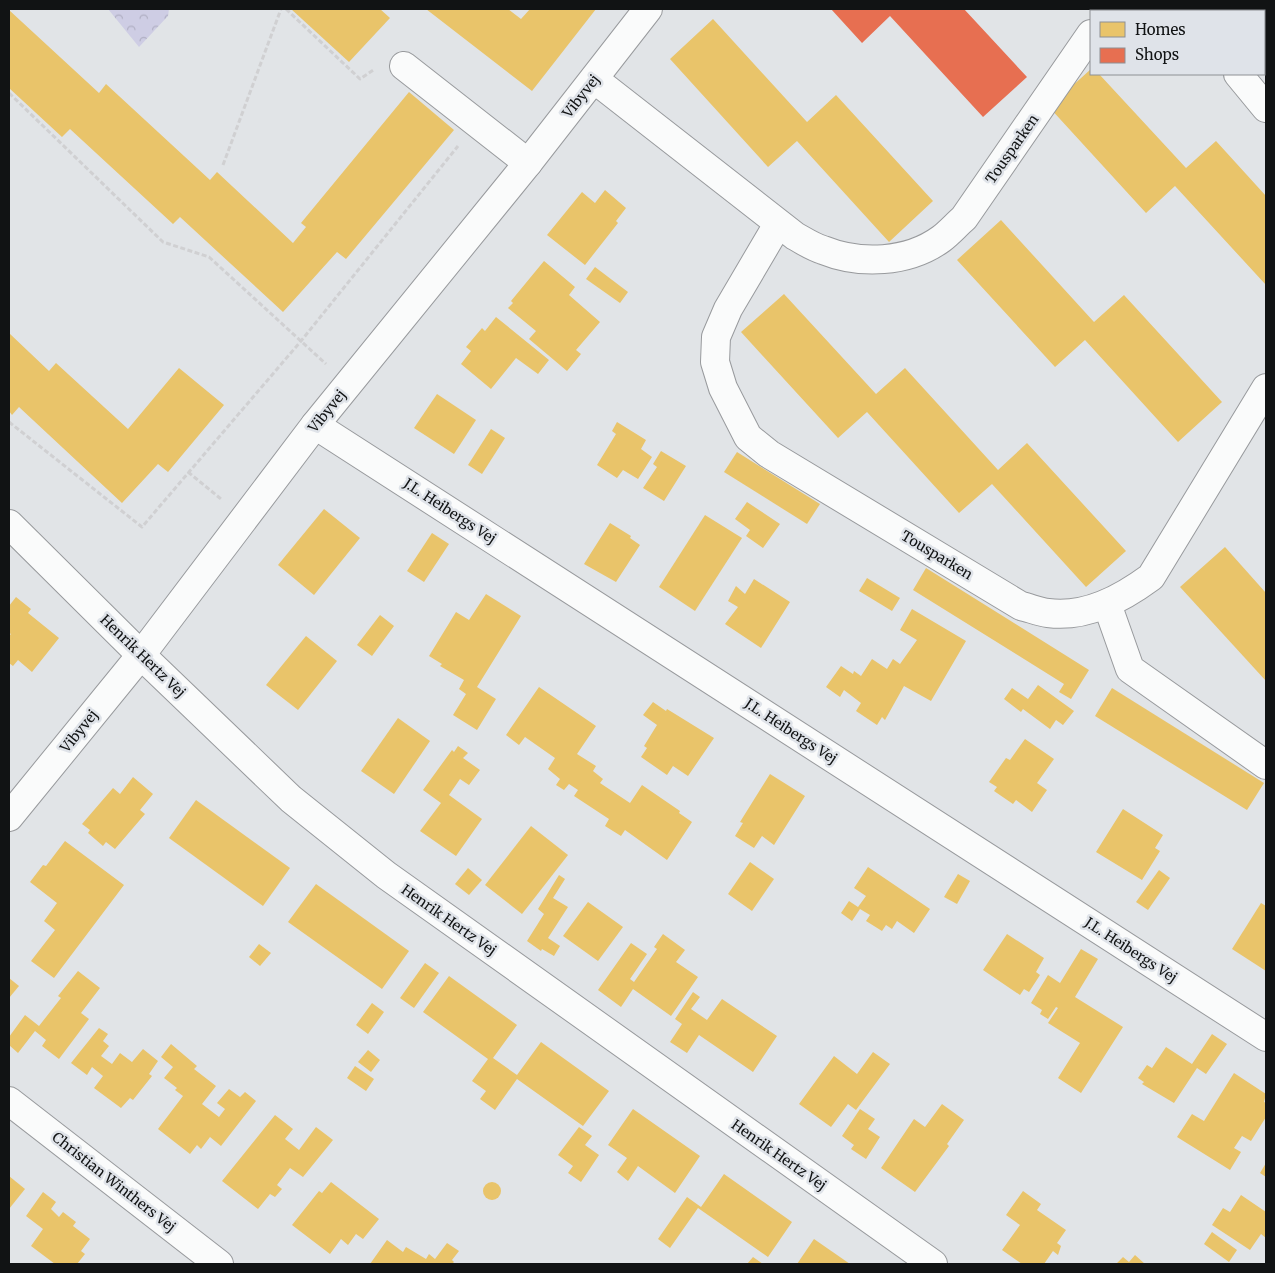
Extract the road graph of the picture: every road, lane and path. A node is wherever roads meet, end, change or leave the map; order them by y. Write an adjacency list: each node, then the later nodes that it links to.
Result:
1 (281, 9): 12 (path)
2 (286, 9): 5 (path)
3 (648, 9): 7 (street, Vibyvej)
4 (1090, 35): 13 (street, Tousparken)
5 (404, 66): 10 (street)
6 (1239, 75): 9 (street)
7 (594, 79): 11 (street, Vibyvej); 13 (street, Tousparken)
8 (9, 93): 14 (path)
9 (1266, 108)
10 (477, 123): 11 (street); 14 (path)
11 (528, 163): 15 (street, Vibyvej)
12 (223, 165)
13 (778, 224): 22 (street, Tousparken)
14 (301, 341): 15 (path); 19 (path)
15 (348, 385): 18 (street, Vibyvej)
16 (1266, 388): 22 (street, Tousparken)
17 (9, 422): 19 (path)
18 (315, 425): 20 (street, Vibyvej); 26 (street, J.L. Heibergs Vej)
19 (188, 472): 20 (path)
20 (244, 519): 23 (street, Vibyvej)
21 (9, 524): 23 (street, Henrik Hertz Vej)
22 (1107, 604): 24 (street)
23 (141, 655): 25 (street, Vibyvej); 29 (street, Henrik Hertz Vej)
24 (1266, 764)
25 (9, 817)
26 (1266, 1037)
27 (9, 1101): 28 (street, Christian Winthers Vej)
28 (219, 1264)
29 (933, 1264)

